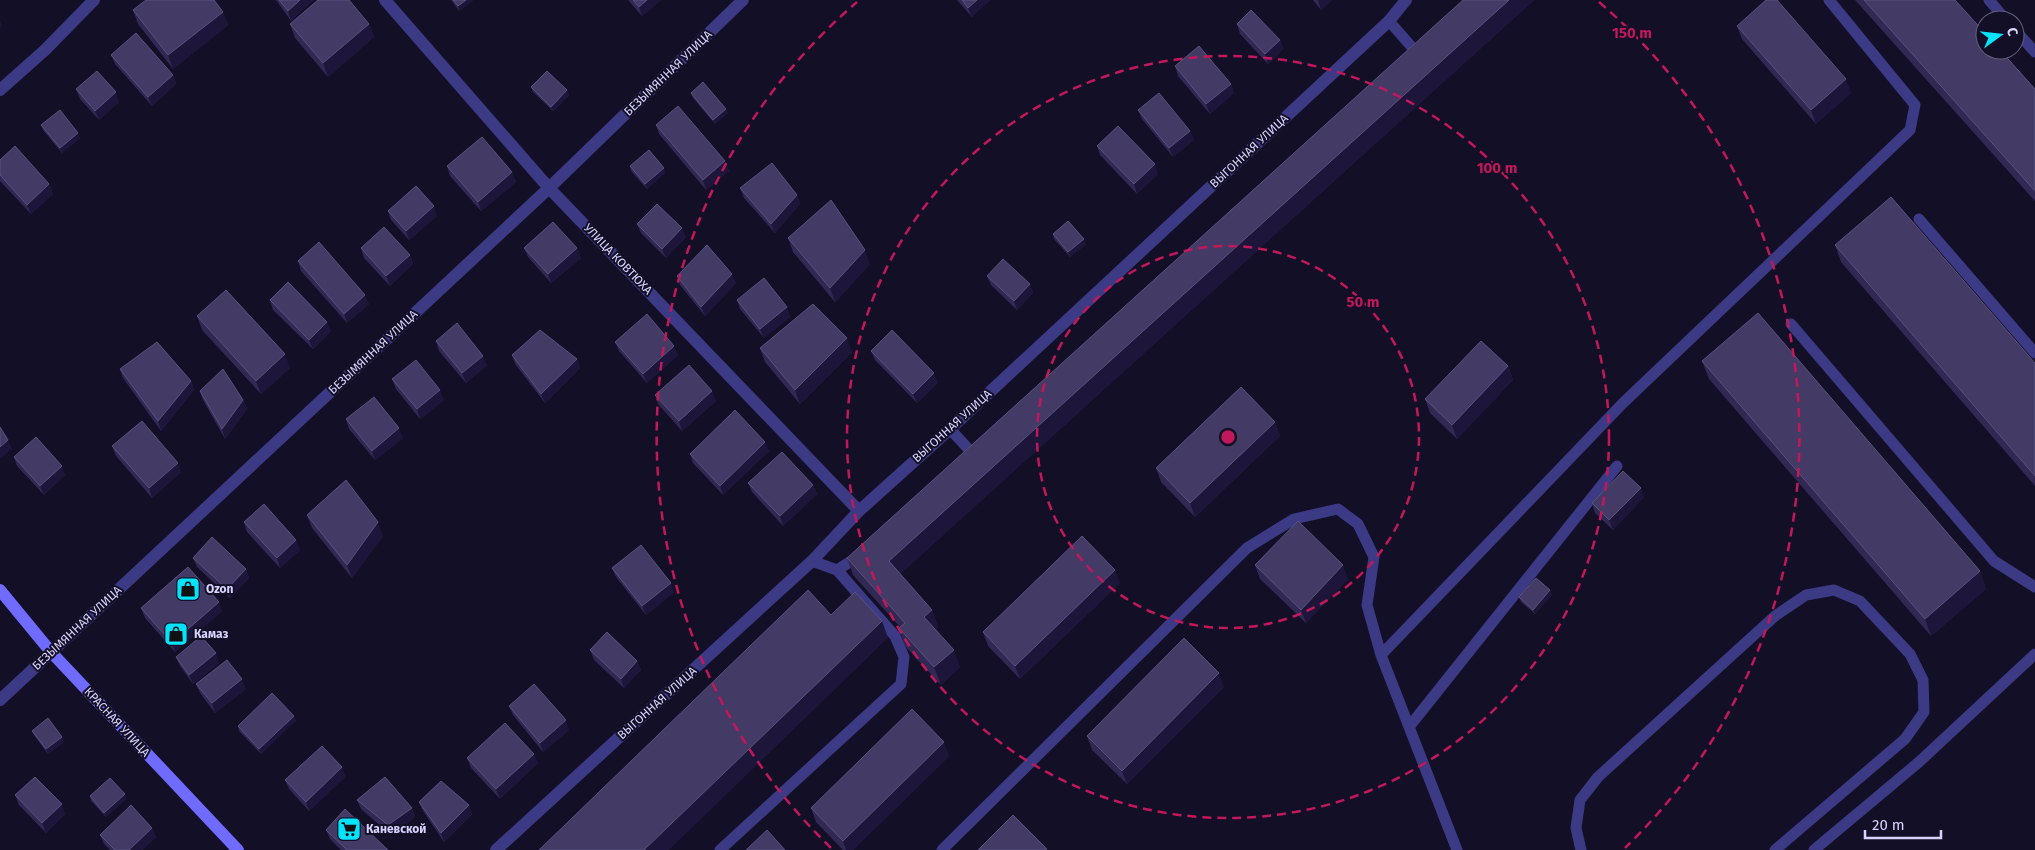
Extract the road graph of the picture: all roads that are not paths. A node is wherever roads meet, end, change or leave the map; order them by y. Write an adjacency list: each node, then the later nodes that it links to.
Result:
1 (94, 0): 12 (street)
2 (385, 0): 13 (street, УЛИЦА КОВТЮХА)
3 (743, 0): 13 (street, БЕЗЫМЯННАЯ УЛИЦА)
4 (1406, 0): 8 (street, ВЫГОННАЯ УЛИЦА)
5 (1829, 0): 28 (lane)
6 (1989, 0): 7 (lane)
7 (1998, 10)
8 (1389, 21): 11 (lane); 17 (street, ВЫГОННАЯ УЛИЦА)
9 (2025, 41): 10 (lane)
10 (2035, 52)
11 (1417, 53)
12 (0, 90)
13 (549, 188): 20 (street, УЛИЦА КОВТЮХА); 26 (street, БЕЗЫМЯННАЯ УЛИЦА)
14 (1919, 219): 16 (lane)
15 (1791, 324): 24 (lane)
16 (2035, 353)
17 (950, 428): 18 (lane); 20 (street, ВЫГОННАЯ УЛИЦА)
18 (974, 455)
19 (1617, 466): 30 (lane)
20 (859, 511): 22 (street, ВЫГОННАЯ УЛИЦА)
21 (872, 548): 23 (lane)
22 (812, 561): 23 (lane); 32 (street, ВЫГОННАЯ УЛИЦА)
23 (837, 570): 33 (lane)
24 (2035, 587)
25 (0, 590): 26 (main road, КРАСНАЯ УЛИЦА)
26 (51, 652): 29 (street, БЕЗЫМЯННАЯ УЛИЦА); 31 (main road, КРАСНАЯ УЛИЦА)
27 (2035, 654): 38 (lane)
28 (1381, 655): 30 (lane); 34 (lane)
29 (0, 700)
30 (1409, 727): 35 (lane)
31 (238, 850)
32 (496, 850)
33 (720, 850)
34 (942, 850)
35 (1457, 850)
36 (1581, 850): 37 (lane)
37 (1776, 850)
38 (1814, 850)

